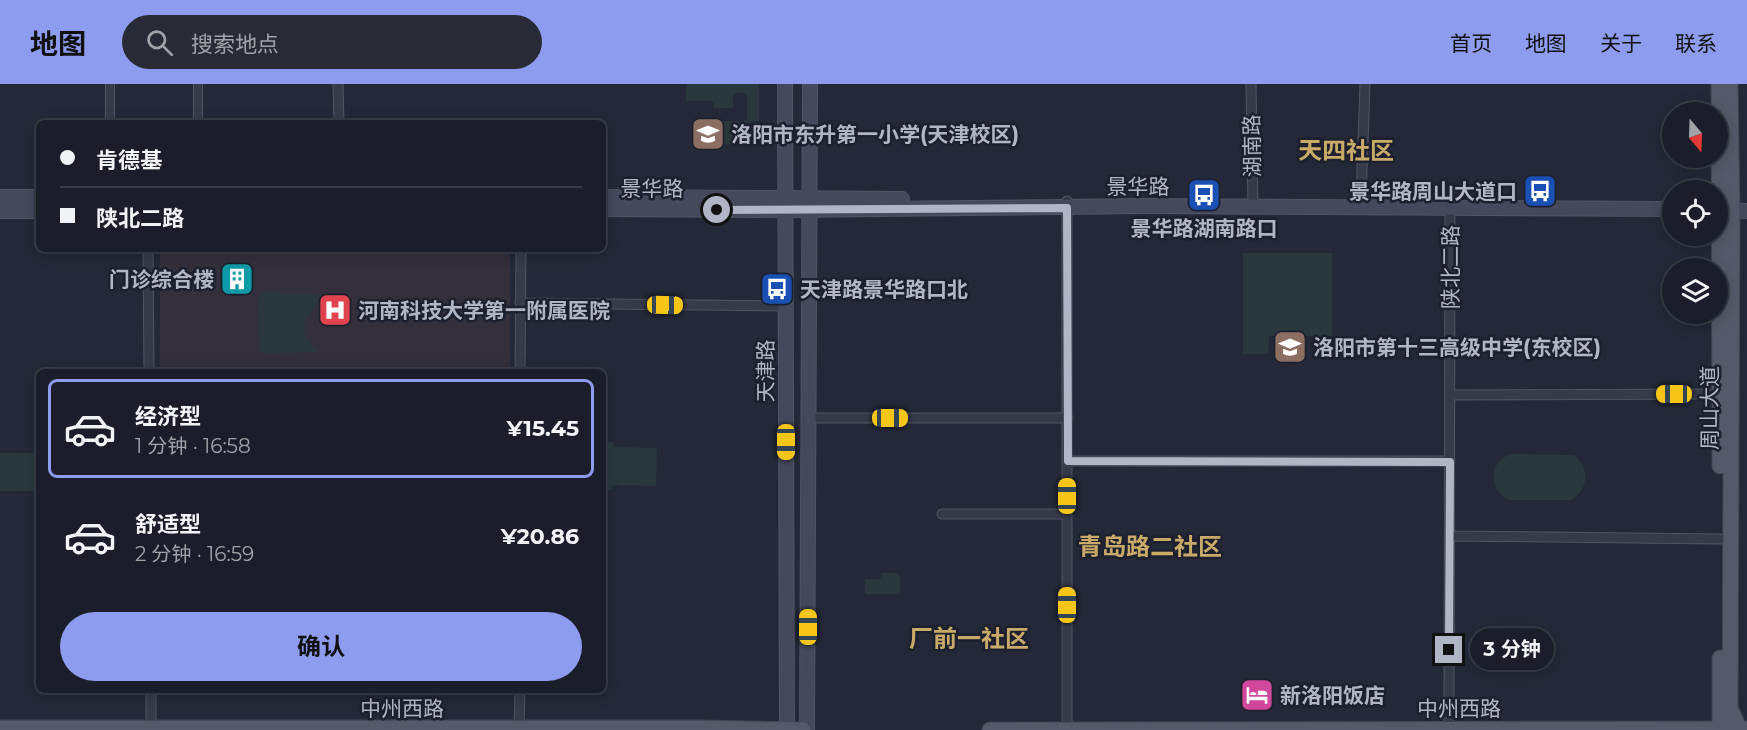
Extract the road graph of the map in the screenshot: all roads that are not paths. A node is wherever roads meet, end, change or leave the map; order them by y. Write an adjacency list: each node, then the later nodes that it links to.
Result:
1 (110, 84): 10 (street)
2 (198, 84): 11 (street)
3 (338, 84): 12 (street)
4 (785, 84): 22 (main road, 天津路)
5 (810, 84): 18 (main road)
6 (1251, 84): 20 (street, 湖南路)
7 (1365, 84): 16 (street)
8 (1719, 84): 23 (main road, 周山大道)
9 (1730, 84): 23 (main road, 周山大道)
10 (110, 120)
11 (198, 120)
12 (339, 120)
13 (0, 197): 14 (main road)
14 (36, 197)
15 (606, 197): 22 (main road, 景华路)
16 (1361, 200): 20 (main road, 景华路); 21 (main road, 景华路)
17 (1662, 201): 21 (main road, 景华路)
18 (809, 204): 19 (main road, 景华路); 22 (main road, 景华路); 36 (main road)
19 (1067, 204): 20 (main road, 景华路); 37 (street)
20 (1253, 204): 21 (main road, 景华路)
21 (1450, 204): 25 (main road, 景华路); 35 (street, 陕北二路)
22 (786, 205): 24 (main road, 景华路); 31 (main road, 天津路)
23 (1729, 206): 34 (main road, 周山大道); 49 (main road, 周山大道)
24 (606, 209)
25 (1662, 209)
26 (0, 211): 27 (main road)
27 (36, 211)
28 (148, 252): 32 (street)
29 (521, 252): 30 (street)
30 (520, 303): 31 (street); 33 (street)
31 (786, 306): 50 (main road, 天津路)
32 (149, 369)
33 (520, 369)
34 (1719, 394): 35 (street); 43 (main road, 周山大道)
35 (1450, 395): 39 (street, 陕北二路)
36 (809, 418): 37 (street); 51 (main road)
37 (1068, 418): 38 (street)
38 (1068, 461): 39 (street); 41 (street)
39 (1450, 462): 42 (street, 陕北二路)
40 (942, 514): 41 (street)
41 (1067, 514): 53 (street)
42 (1449, 536): 43 (street); 54 (street, 陕北二路)
43 (1720, 539): 55 (main road, 周山大道)
44 (151, 693): 47 (street)
45 (520, 693): 48 (street)
46 (0, 728): 47 (main road, 中州西路)
47 (151, 729): 48 (main road, 中州西路)
48 (519, 729): 50 (main road, 中州西路)
49 (1742, 729): 55 (main road, 中州西路)
50 (788, 730): 51 (main road, 中州西路)
51 (805, 730)
52 (990, 730): 53 (main road, 中州西路)
53 (1067, 730): 54 (main road, 中州西路)
54 (1449, 730): 55 (main road, 中州西路)
55 (1720, 730)

